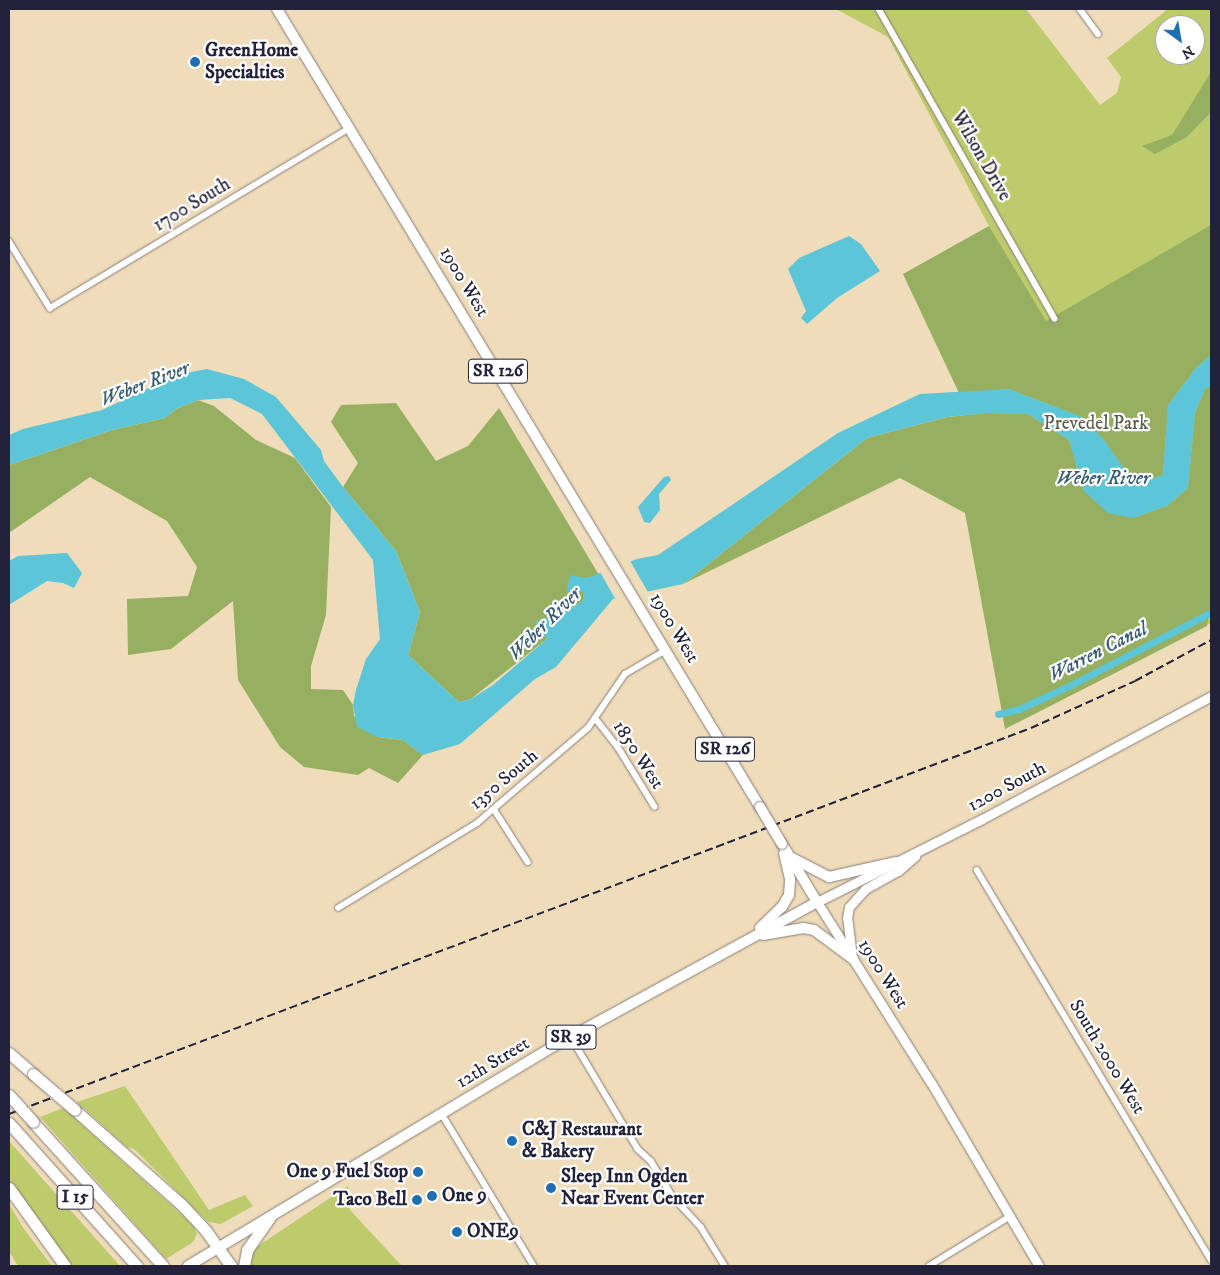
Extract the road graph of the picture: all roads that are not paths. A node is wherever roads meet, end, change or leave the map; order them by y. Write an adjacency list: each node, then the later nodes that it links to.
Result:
1 (277, 9): 5 (main road, 1900 West / SR 126)
2 (879, 9): 7 (street, Wilson Drive)
3 (1080, 9): 4 (street)
4 (1098, 34)
5 (349, 128): 6 (street, 1700 South); 8 (main road, 1900 West / SR 126)
6 (9, 241)
7 (1055, 319)
8 (666, 650): 10 (street, 1350 South); 13 (main road, 1900 West / SR 126, bridge)
9 (1211, 696): 14 (main road, 1200 South / SR 39)
10 (596, 719): 11 (street, 1850 West); 12 (street, 1350 South)
11 (655, 807)
12 (494, 809): 16 (street); 20 (street, 1350 South)
13 (782, 844): 15 (main road, 1900 West / SR 126); 21 (main road)
14 (925, 848): 17 (main road, 1200 South / SR 39); 22 (main road)
15 (790, 857): 17 (main road); 19 (main road, 1900 West / SR 126)
16 (528, 862)
17 (896, 862): 19 (main road, 1200 South / SR 39)
18 (977, 870): 32 (street, South 2000 West)
19 (817, 902): 21 (main road, 12th Street / SR 39); 22 (main road, 1900 West / SR 126)
20 (338, 908)
21 (750, 938): 22 (main road); 23 (main road, 12th Street / SR 39)
22 (853, 959): 30 (main road, 1900 West / SR 126)
23 (571, 1037): 26 (main road, 12th Street / SR 39); 40 (street)
24 (9, 1053): 31 (highway, bridge)
25 (9, 1095): 35 (highway, I 15, bridge)
26 (442, 1114): 29 (main road, 12th Street / SR 39); 39 (street)
27 (12, 1127): 33 (highway, I 15)
28 (9, 1188): 34 (highway)
29 (270, 1217): 31 (main road, SR 39); 38 (highway)
30 (1008, 1217): 41 (street); 42 (main road, 1900 West / SR 126)
31 (218, 1248): 36 (main road, SR 39); 37 (highway)
32 (1211, 1260)
33 (136, 1265)
34 (66, 1266)
35 (163, 1266)
36 (188, 1266)
37 (231, 1266)
38 (244, 1266)
39 (534, 1266)
40 (725, 1266)
41 (929, 1266)
42 (1039, 1266)

